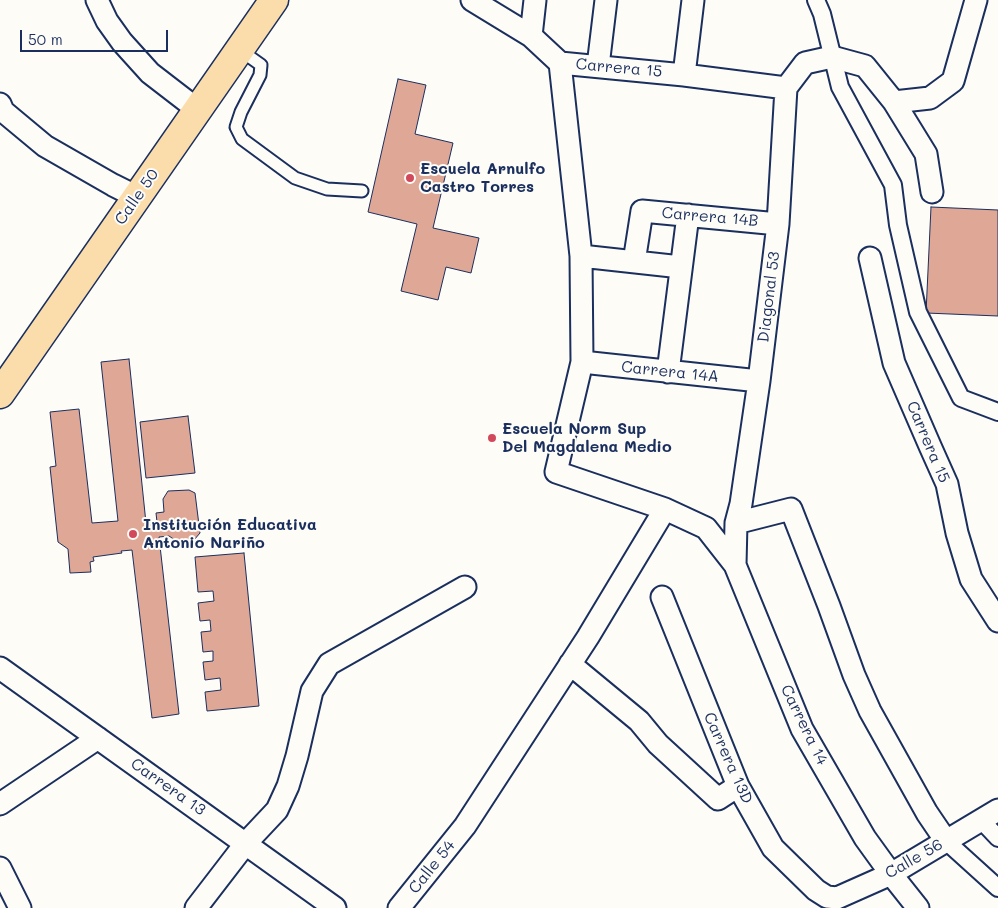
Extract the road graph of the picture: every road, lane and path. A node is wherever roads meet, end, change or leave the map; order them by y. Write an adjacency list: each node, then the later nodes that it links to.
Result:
1 (96, 0): 18 (street)
2 (274, 0): 10 (main road, Calle 50)
3 (472, 0): 9 (street, Carrera 15)
4 (535, 0): 9 (street)
5 (606, 0): 13 (street)
6 (693, 0): 14 (street)
7 (816, 0): 11 (street)
8 (976, 0): 16 (street)
9 (531, 36): 12 (street, Carrera 15)
10 (240, 50): 18 (main road, Calle 50); 19 (lane)
11 (832, 57): 15 (street); 16 (street); 32 (street)
12 (560, 63): 13 (street, Carrera 15); 24 (street)
13 (598, 66): 14 (street, Carrera 15)
14 (684, 74): 15 (street, Carrera 15)
15 (786, 88): 23 (street, Diagonal 53)
16 (894, 102): 20 (street)
17 (0, 104): 21 (street)
18 (198, 110): 21 (main road, Calle 50)
19 (362, 191)
20 (932, 192)
21 (137, 197): 31 (main road, Calle 50)
22 (688, 216): 23 (street, Carrera 14B); 26 (street, Carrera 14B); 27 (street)
23 (778, 224): 30 (street, Diagonal 53)
24 (581, 256): 26 (street); 28 (street)
25 (870, 258): 38 (street, Carrera 15)
26 (634, 262): 27 (street)
27 (681, 267): 29 (street)
28 (582, 362): 29 (street, Carrera 14A); 33 (street)
29 (668, 372): 30 (street, Carrera 14A)
30 (759, 382): 34 (street, Diagonal 53)
31 (0, 394)
32 (998, 412)
33 (665, 509): 35 (street); 39 (street, Calle 54)
34 (738, 514): 35 (street, Carrera 14); 46 (street)
35 (735, 565): 49 (street, Carrera 14)
36 (465, 587): 47 (street)
37 (662, 597): 42 (street, Carrera 13D)
38 (998, 621)
39 (570, 664): 42 (street); 52 (street, Calle 54)
40 (0, 668): 41 (street, Carrera 13)
41 (98, 738): 43 (street); 47 (street, Carrera 13)
42 (738, 786): 51 (street, Carrera 13D)
43 (0, 804)
44 (990, 815): 45 (street); 46 (street, Calle 56)
45 (998, 838)
46 (946, 841): 49 (street, Calle 56); 50 (street)
47 (246, 843): 54 (street); 55 (street, Carrera 13)
48 (0, 868): 53 (street)
49 (891, 874): 51 (street, Calle 56); 56 (street, Carrera 14)
50 (998, 888)
51 (826, 897)
52 (408, 905)
53 (20, 908)
54 (196, 908)
55 (335, 908)
56 (918, 908)

